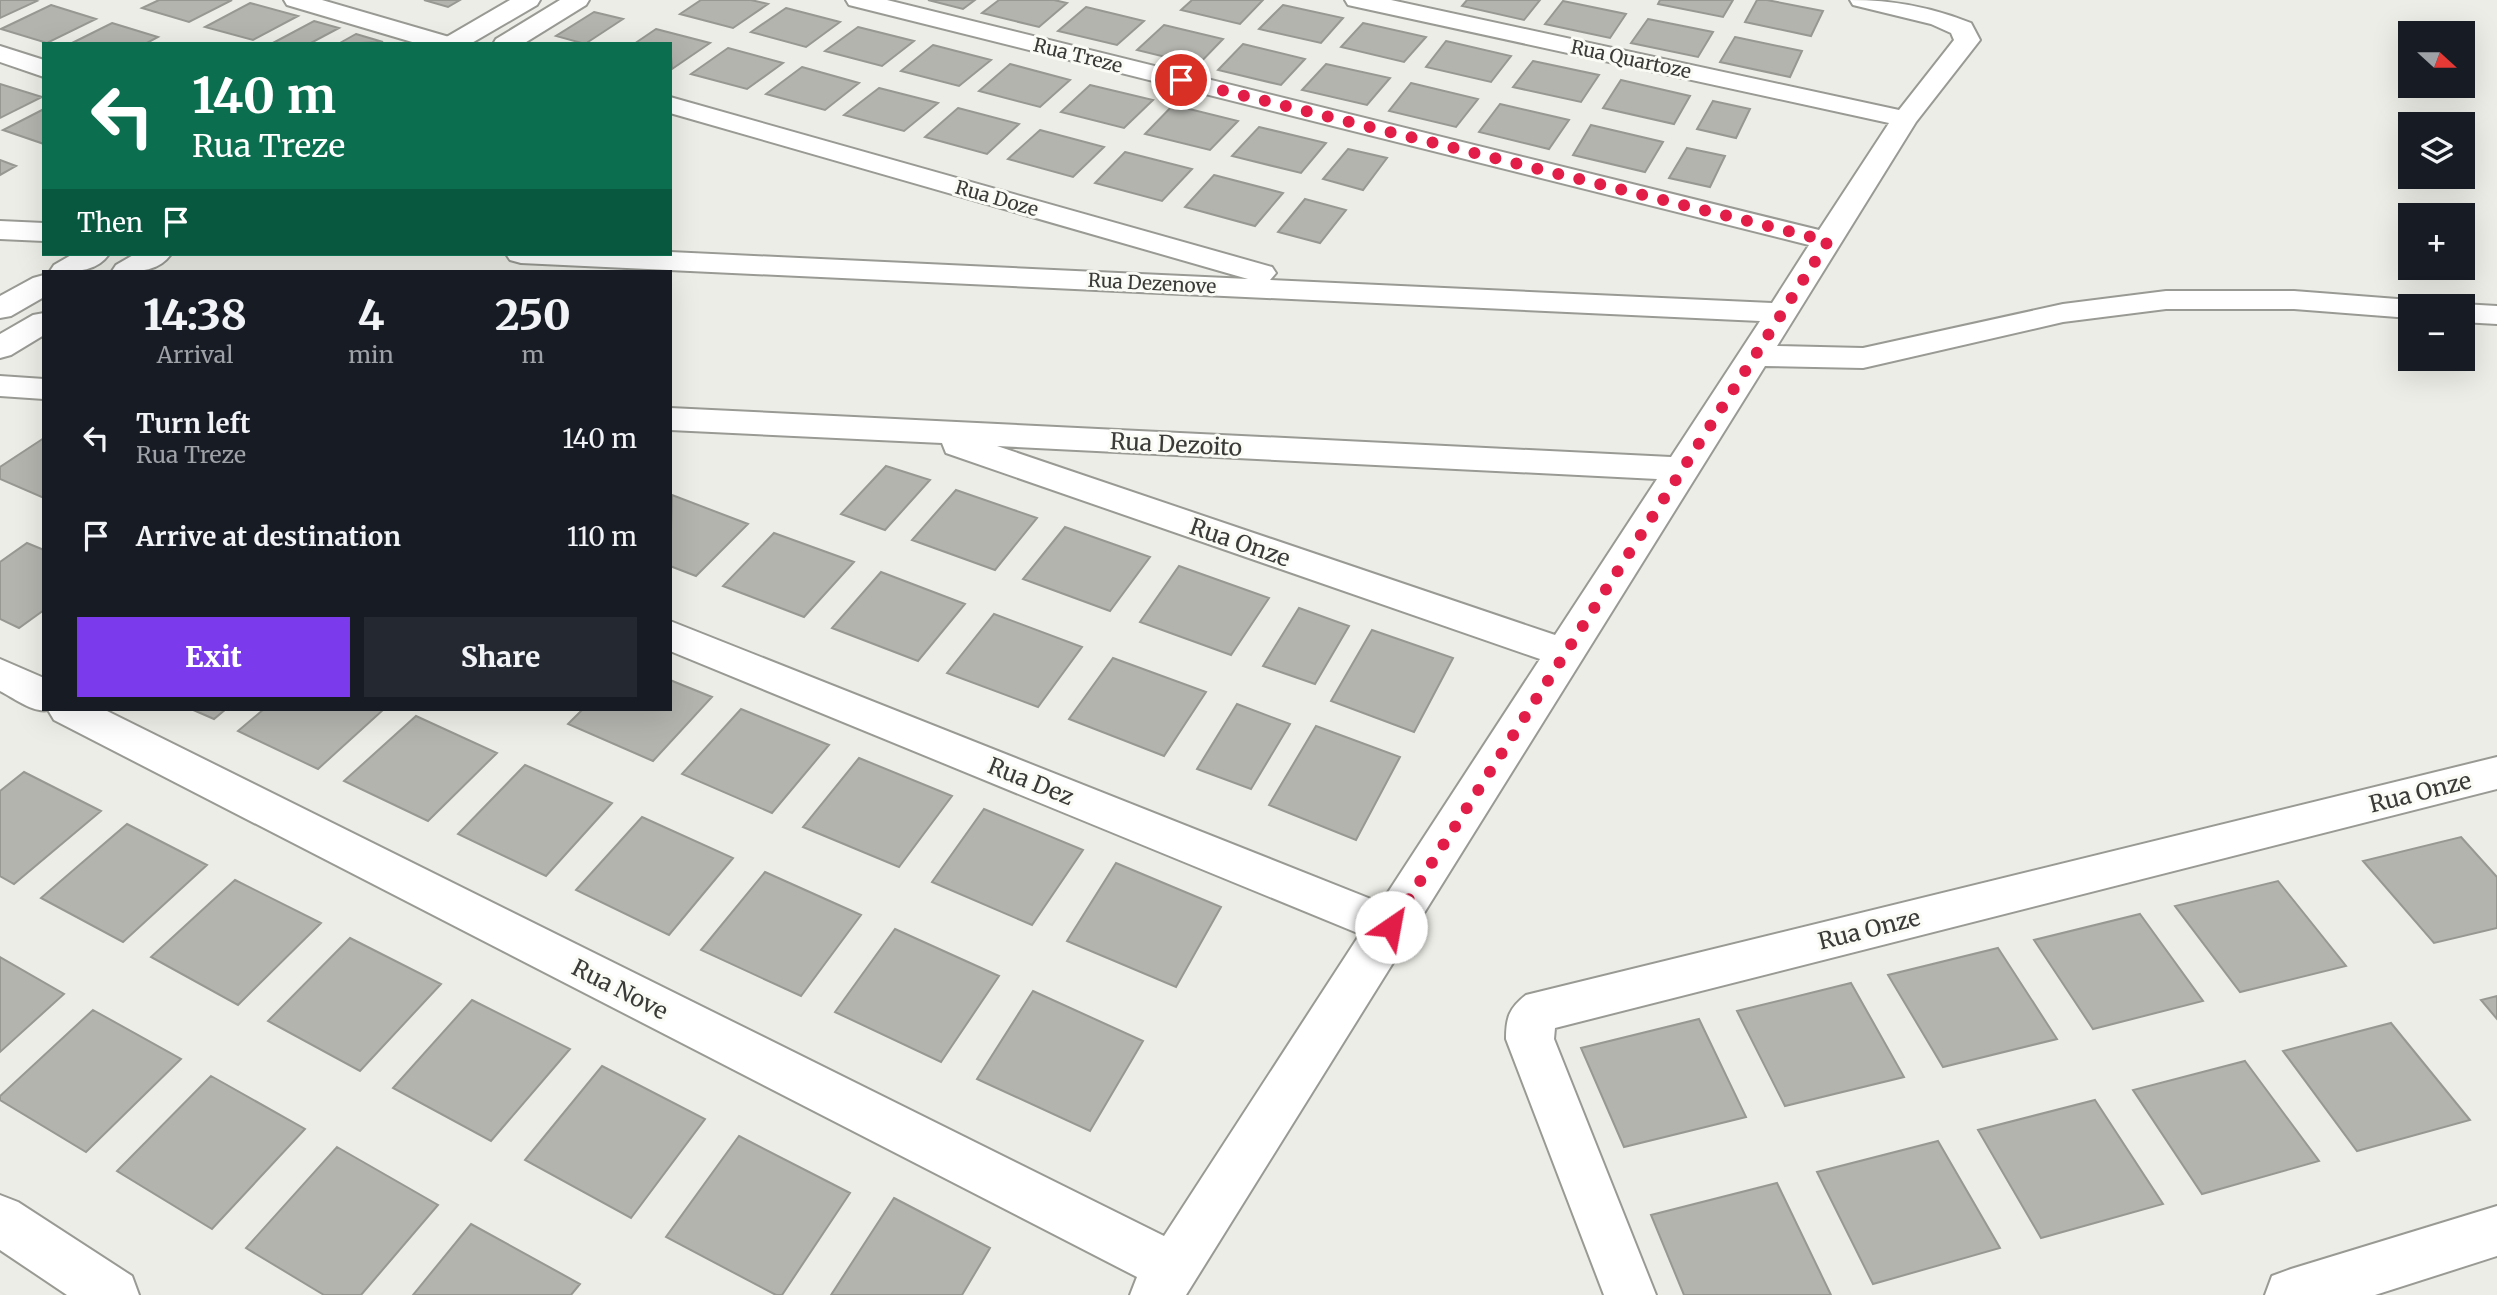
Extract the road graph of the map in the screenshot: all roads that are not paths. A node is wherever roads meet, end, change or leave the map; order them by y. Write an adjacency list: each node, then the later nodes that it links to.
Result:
1 (296, 0): 7 (street)
2 (527, 0): 8 (street)
3 (577, 0): 9 (street)
4 (858, 0): 16 (street, Rua Treze)
5 (1357, 0): 13 (street, Rua Quartoze)
6 (1862, 0): 13 (street)
7 (439, 42)
8 (455, 42)
9 (508, 42)
10 (0, 54): 11 (street)
11 (42, 68)
12 (672, 106): 23 (street, Rua Doze)
13 (1905, 119): 16 (street)
14 (0, 230): 15 (street)
15 (42, 232)
16 (1828, 241): 26 (street)
17 (91, 256): 20 (street)
18 (153, 256): 21 (street)
19 (564, 256): 23 (street, Rua Dezenove)
20 (67, 270)
21 (129, 270)
22 (42, 285): 25 (street)
23 (1324, 291): 26 (street, Rua Dezenove)
24 (2398, 308): 31 (street)
25 (0, 309)
26 (1782, 313): 31 (street)
27 (2475, 314): 28 (street)
28 (2497, 315)
29 (42, 323): 30 (street)
30 (0, 348)
31 (1755, 356): 36 (street)
32 (0, 386): 33 (street)
33 (42, 389)
34 (672, 419): 35 (street, Rua Dezoito)
35 (915, 430): 36 (street, Rua Dezoito); 38 (street, Rua Onze)
36 (1682, 470): 38 (street)
37 (672, 636): 43 (street, Rua Dez)
38 (1565, 653): 43 (street)
39 (0, 674): 40 (street)
40 (42, 695)
41 (72, 711): 46 (street, Rua Nove)
42 (2497, 773): 48 (street, Rua Onze)
43 (1391, 927): 46 (street)
44 (0, 1220): 47 (street)
45 (2497, 1231): 49 (street)
46 (1164, 1282)
47 (113, 1295)
48 (1630, 1295)
49 (2291, 1295)

